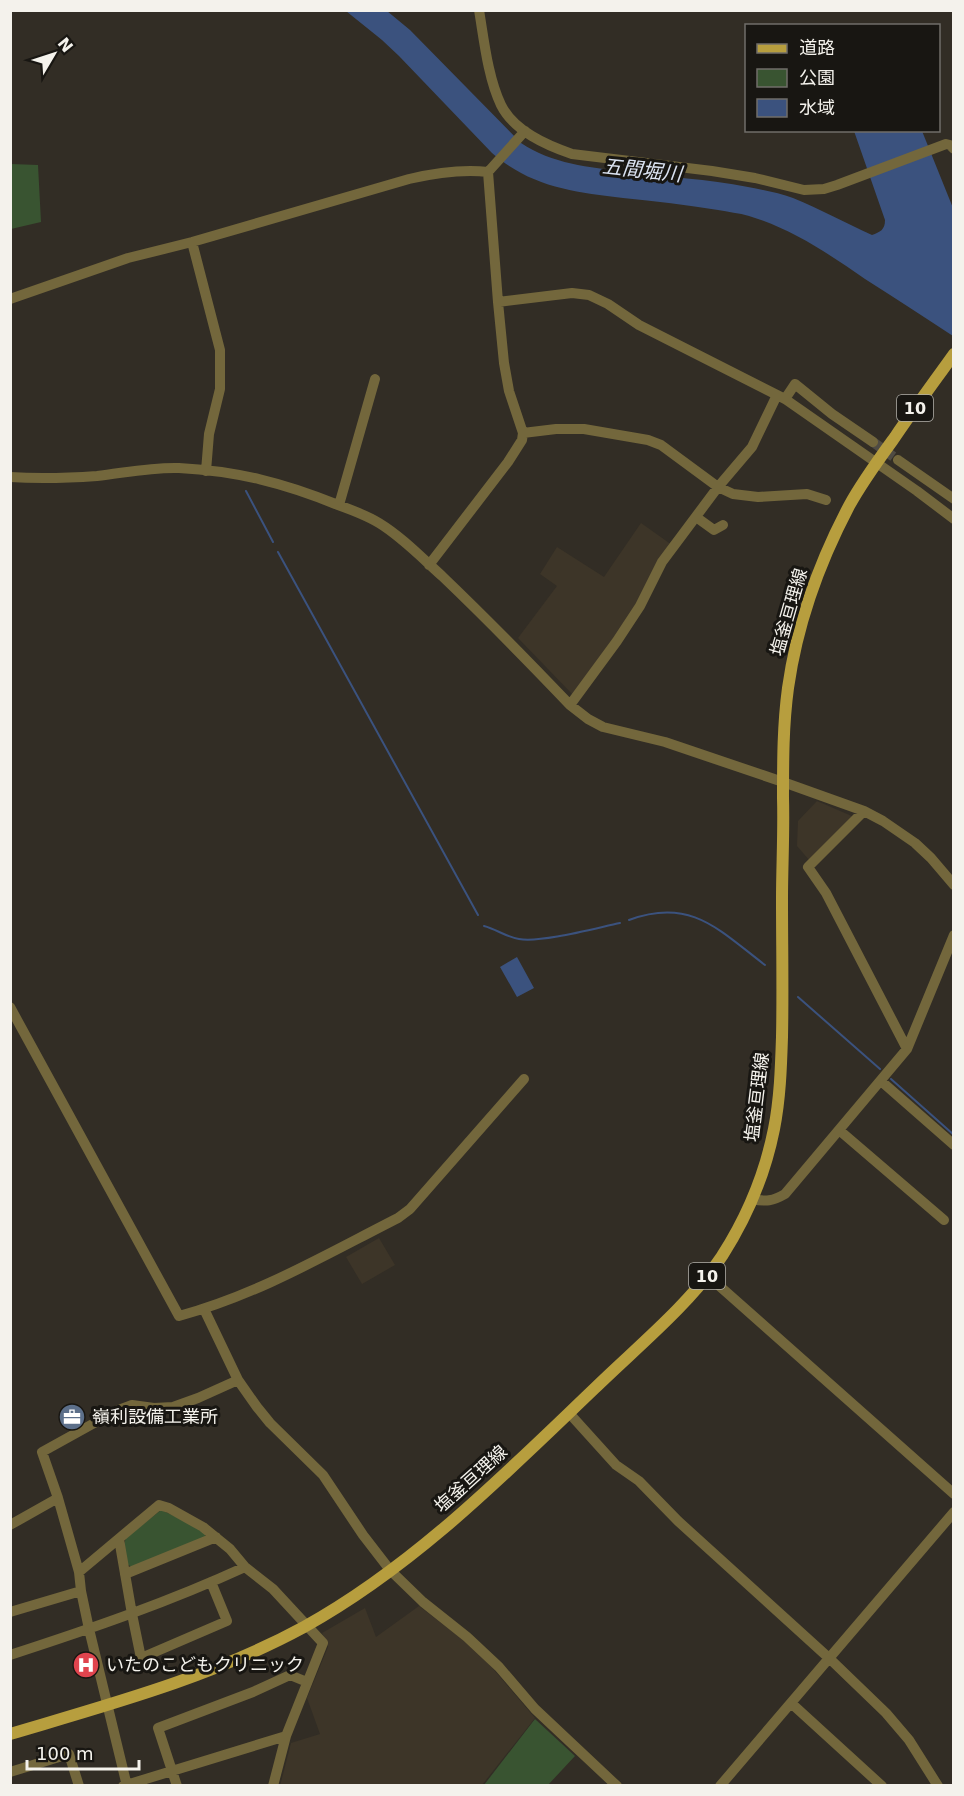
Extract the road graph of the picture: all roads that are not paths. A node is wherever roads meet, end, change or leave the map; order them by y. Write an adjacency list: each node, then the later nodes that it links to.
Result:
1 (479, 10): 2 (street)
2 (525, 131): 3 (street); 4 (street)
3 (954, 149)
4 (488, 172): 5 (street); 7 (street)
5 (192, 242): 6 (street); 15 (street)
6 (10, 299)
7 (498, 302): 10 (street); 11 (street)
8 (954, 354): 14 (main road, 塩釜亘理線 / 10)
9 (375, 379): 20 (street)
10 (781, 397): 12 (street); 14 (street); 17 (street)
11 (523, 433): 17 (street); 24 (street)
12 (873, 442)
13 (898, 460): 18 (street)
14 (877, 462): 22 (street); 26 (main road, 塩釜亘理線 / 10)
15 (206, 471): 16 (street); 20 (street)
16 (10, 477)
17 (717, 488): 19 (street); 21 (street)
18 (954, 499)
19 (826, 500)
20 (339, 506): 24 (street)
21 (696, 517): 23 (street); 25 (street)
22 (954, 519)
23 (723, 525)
24 (429, 565): 25 (street)
25 (570, 705): 26 (street)
26 (783, 782): 27 (street); 36 (main road, 塩釜亘理線 / 10)
27 (864, 811): 28 (street); 31 (street)
28 (954, 885)
29 (954, 935): 31 (street)
30 (10, 1007): 39 (street)
31 (907, 1049): 33 (street)
32 (524, 1079): 39 (street)
33 (881, 1081): 34 (street); 35 (street)
34 (839, 1130): 36 (street); 37 (street)
35 (954, 1145)
36 (752, 1199): 38 (main road, 塩釜亘理線 / 10)
37 (944, 1220)
38 (707, 1275): 41 (main road, 塩釜亘理線 / 10); 42 (street)
39 (204, 1309): 40 (street)
40 (238, 1380): 43 (street); 49 (street)
41 (569, 1413): 49 (main road, 塩釜亘理線 / 10); 59 (street)
42 (954, 1494)
43 (58, 1498): 45 (street); 50 (street)
44 (954, 1512): 59 (street)
45 (10, 1525)
46 (216, 1537): 47 (street); 48 (street); 51 (street)
47 (119, 1539): 50 (street); 51 (street)
48 (245, 1567): 52 (street); 56 (street)
49 (390, 1570): 56 (main road, 塩釜亘理線 / 10); 71 (street)
50 (79, 1572): 53 (street)
51 (125, 1574): 55 (street)
52 (211, 1582): 55 (street); 55 (street)
53 (81, 1591): 54 (street); 57 (street)
54 (10, 1612)
55 (132, 1614): 57 (street)
56 (307, 1625): 60 (street); 62 (main road, 塩釜亘理線 / 10)
57 (89, 1629): 58 (street); 62 (street)
58 (10, 1655)
59 (830, 1659): 61 (street); 74 (street)
60 (308, 1682): 64 (street); 65 (street)
61 (791, 1703): 72 (street); 73 (street)
62 (108, 1705): 63 (main road, 塩釜亘理線 / 10); 68 (street)
63 (10, 1734)
64 (286, 1736): 65 (street); 70 (street)
65 (172, 1770): 68 (street); 69 (street)
66 (10, 1772): 67 (street)
67 (79, 1785)
68 (126, 1785)
69 (177, 1785)
70 (273, 1785)
71 (617, 1785)
72 (720, 1785)
73 (882, 1785)
74 (938, 1785)

